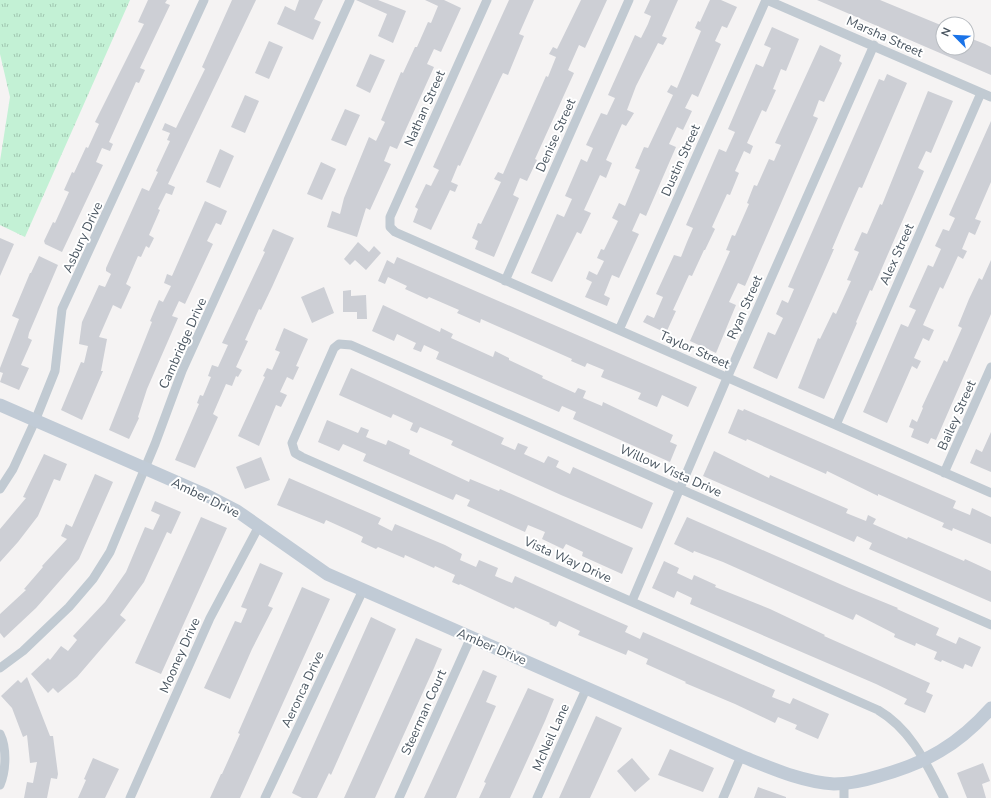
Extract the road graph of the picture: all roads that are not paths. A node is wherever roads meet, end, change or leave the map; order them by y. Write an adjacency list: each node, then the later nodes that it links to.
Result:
1 (204, 0): 16 (street, Asbury Drive)
2 (350, 0): 18 (street, Cambridge Drive)
3 (487, 0): 9 (street, Nathan Street)
4 (629, 0): 10 (street, Denise Street)
5 (766, 0): 6 (street, Marsha Street); 11 (street, Dustin Street)
6 (874, 45): 7 (street, Marsha Street); 14 (street, Ryan Street)
7 (981, 93): 8 (street, Marsha Street); 17 (street, Alex Street)
8 (991, 97)
9 (390, 228): 10 (street, Taylor Street)
10 (506, 281): 11 (street, Taylor Street)
11 (619, 330): 14 (street, Taylor Street)
12 (339, 344): 21 (street, Willow Vista Drive); 25 (street, Vista Way Drive)
13 (991, 367): 19 (street, Bailey Street)
14 (727, 378): 17 (street, Taylor Street); 21 (street, Ryan Street)
15 (0, 405): 16 (street, Amber Drive)
16 (35, 421): 18 (street, Amber Drive); 20 (street, Asbury Drive)
17 (836, 425): 19 (street, Taylor Street)
18 (145, 469): 23 (street, Amber Drive); 28 (street, Cambridge Drive)
19 (944, 473): 22 (street, Taylor Street)
20 (0, 489)
21 (681, 489): 25 (street, Ryan Street); 26 (street, Willow Vista Drive)
22 (991, 493)
23 (259, 526): 24 (street, Amber Drive); 36 (street, Mooney Drive)
24 (363, 590): 27 (street, Amber Drive); 37 (street, Aeronca Drive)
25 (632, 601): 33 (street, Vista Way Drive)
26 (991, 625)
27 (471, 637): 29 (street, Amber Drive); 38 (street, Steerman Court)
28 (0, 668)
29 (586, 687): 32 (street, Amber Drive); 39 (street, McNeil Lane)
30 (991, 708): 33 (street, Amber Drive)
31 (0, 734): 35 (street)
32 (741, 756): 34 (street, Amber Drive); 40 (street)
33 (925, 761): 34 (street, Amber Drive); 42 (street, Vista Way Drive)
34 (844, 783): 41 (street)
35 (0, 785)
36 (130, 798)
37 (265, 798)
38 (400, 798)
39 (537, 798)
40 (723, 798)
41 (844, 798)
42 (944, 798)

